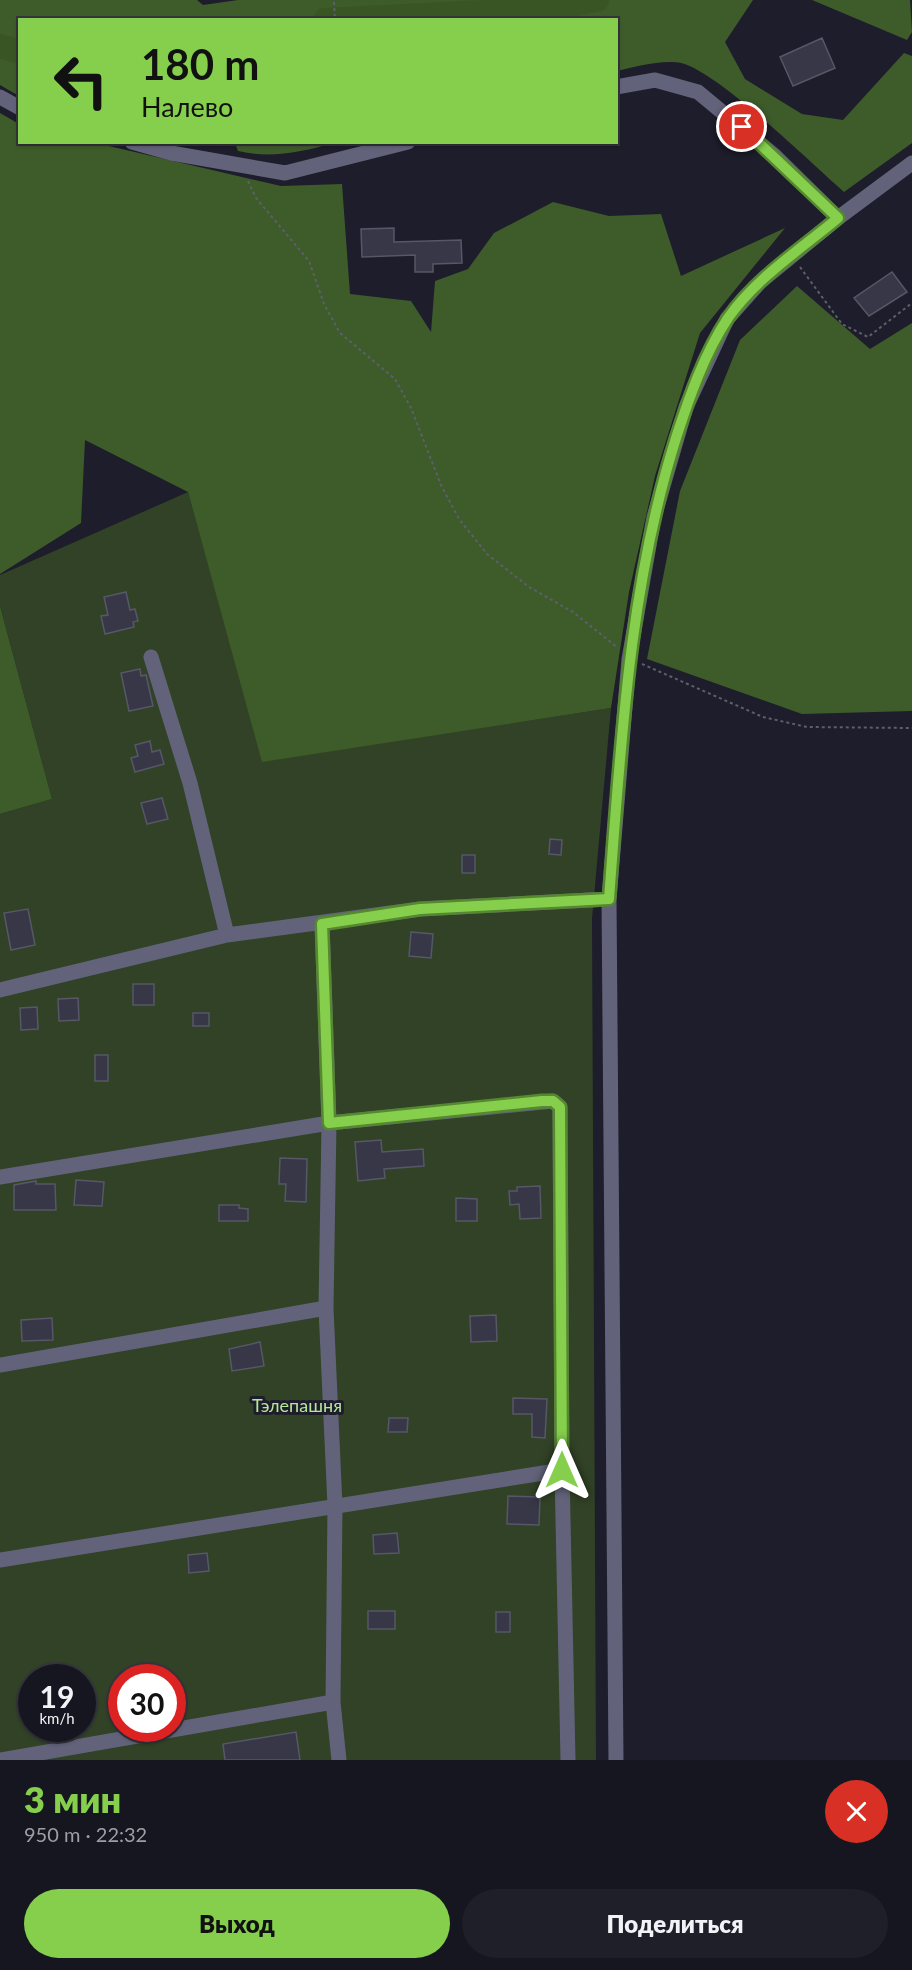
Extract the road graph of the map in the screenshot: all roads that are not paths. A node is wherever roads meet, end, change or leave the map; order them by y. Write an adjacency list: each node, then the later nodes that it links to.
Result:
1 (618, 87): 7 (street)
2 (0, 97): 3 (street)
3 (18, 107)
4 (139, 144): 5 (street)
5 (400, 144)
6 (912, 163): 7 (street)
7 (838, 218): 9 (street)
8 (151, 657): 11 (street)
9 (609, 899): 10 (street); 24 (street)
10 (322, 924): 11 (street); 13 (street)
11 (227, 935): 12 (street)
12 (0, 990)
13 (329, 1123): 14 (street); 15 (street); 17 (street)
14 (0, 1177)
15 (326, 1308): 16 (street); 18 (street)
16 (0, 1365)
17 (562, 1470): 18 (street); 23 (street)
18 (335, 1506): 19 (street); 20 (street)
19 (0, 1560)
20 (333, 1702): 21 (street); 22 (street)
21 (0, 1760)
22 (339, 1760)
23 (568, 1760)
24 (616, 1760)

